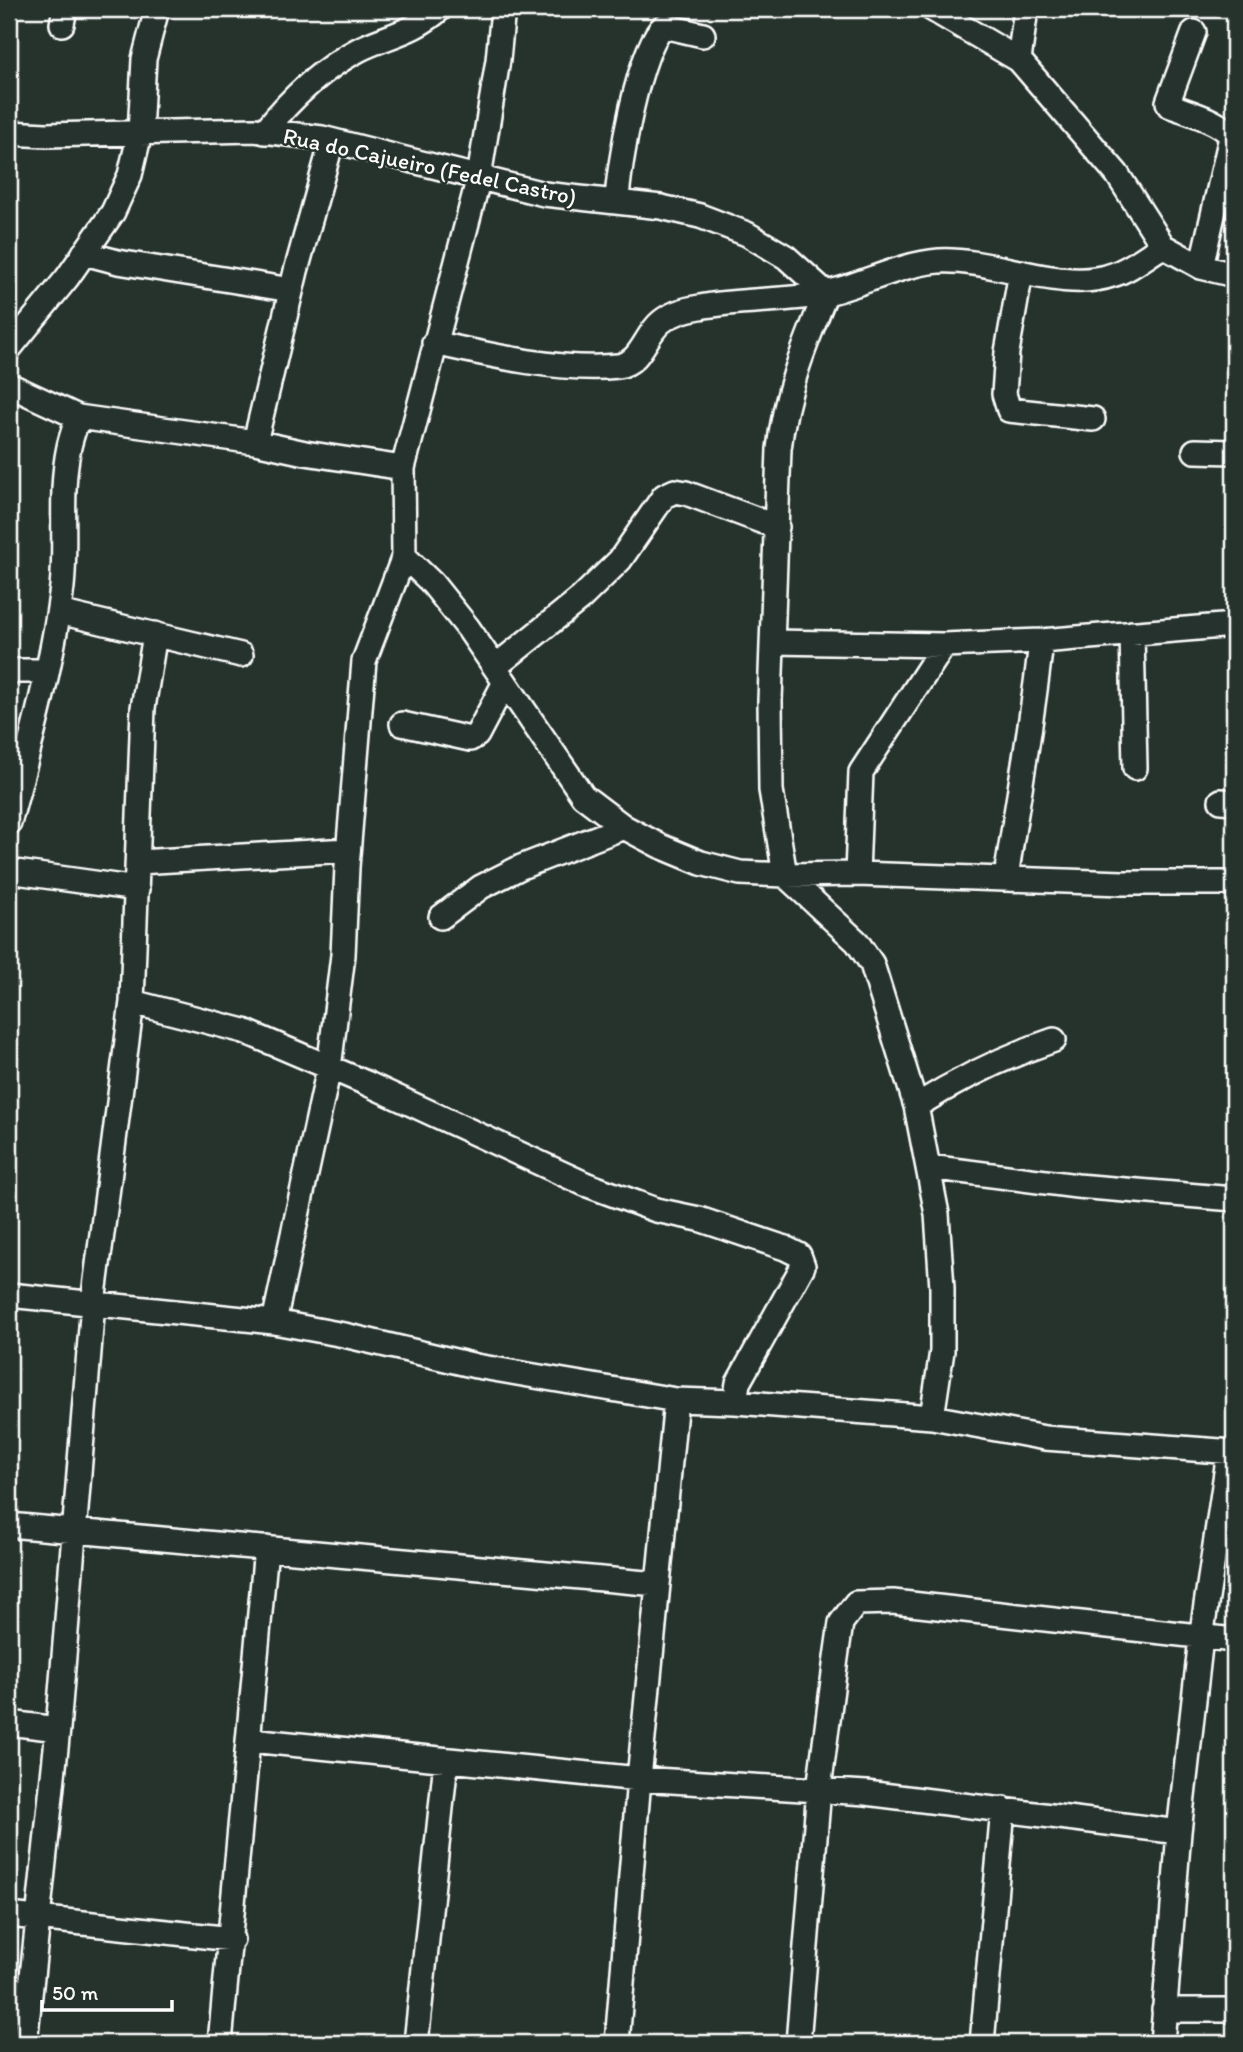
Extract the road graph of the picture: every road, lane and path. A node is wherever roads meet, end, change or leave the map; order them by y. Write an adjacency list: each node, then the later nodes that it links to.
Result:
1 (157, 9): 11 (street)
2 (440, 9): 9 (street)
3 (503, 9): 13 (street)
4 (932, 9): 8 (street)
5 (1026, 9): 8 (street)
6 (1194, 32): 17 (street)
7 (703, 34): 14 (street)
8 (1019, 60): 15 (street)
9 (264, 132): 11 (street, Rua do Cajueiro (Fedel Castro)); 12 (street, Rua do Cajueiro (Fedel Castro))
10 (9, 133): 11 (street, Rua do Cajueiro (Fedel Castro))
11 (140, 133): 16 (street)
12 (332, 141): 13 (street, Rua do Cajueiro (Fedel Castro)); 20 (street)
13 (479, 177): 14 (street, Rua do Cajueiro (Fedel Castro)); 22 (street)
14 (617, 202): 21 (street, Rua do Cajueiro (Fedel Castro))
15 (1163, 246): 17 (street); 18 (street)
16 (84, 253): 20 (street); 23 (street)
17 (1201, 267): 19 (street)
18 (1021, 272): 21 (street); 26 (street)
19 (1234, 275)
20 (291, 290): 27 (street)
21 (826, 293): 22 (street); 31 (street)
22 (434, 343): 30 (street)
23 (9, 349)
24 (9, 385): 25 (street)
25 (78, 417): 27 (street); 33 (street)
26 (1093, 419)
27 (255, 442): 30 (street)
28 (1195, 451): 29 (street)
29 (1234, 452)
30 (403, 468): 32 (street)
31 (777, 527): 38 (street); 43 (street)
32 (404, 556): 43 (street); 48 (street)
33 (59, 612): 36 (street); 42 (street)
34 (1234, 625): 35 (street)
35 (1132, 633): 37 (street); 45 (street)
36 (155, 634): 40 (street); 49 (street)
37 (1041, 641): 39 (street); 54 (street)
38 (773, 642): 39 (street); 51 (street)
39 (944, 645): 52 (street)
40 (241, 655)
41 (9, 671): 42 (street)
42 (47, 671): 46 (street)
43 (500, 674): 44 (street); 47 (street)
44 (402, 724)
45 (1135, 768)
46 (9, 822)
47 (624, 827): 51 (street); 56 (street)
48 (348, 850): 49 (street); 59 (street)
49 (138, 862): 55 (street)
50 (9, 871): 55 (street)
51 (785, 874): 52 (street); 60 (street)
52 (857, 874): 54 (street)
53 (1233, 875): 54 (street)
54 (1006, 880)
55 (137, 889): 57 (street)
56 (441, 917)
57 (132, 1002): 59 (street); 64 (street)
58 (1054, 1040): 60 (street)
59 (329, 1068): 65 (street); 67 (street)
60 (916, 1105): 61 (street)
61 (929, 1167): 62 (street); 68 (street)
62 (1234, 1199)
63 (9, 1296): 64 (street)
64 (93, 1303): 65 (street); 71 (street)
65 (274, 1322): 66 (street)
66 (676, 1400): 67 (street); 73 (street)
67 (735, 1402): 68 (street)
68 (932, 1417): 69 (street)
69 (1232, 1452): 74 (street)
70 (9, 1525): 71 (street)
71 (75, 1532): 72 (street); 77 (street)
72 (266, 1548): 73 (street); 78 (street)
73 (657, 1584): 80 (street)
74 (1201, 1638): 75 (street); 81 (street); 83 (street)
75 (1234, 1640)
76 (9, 1724): 77 (street)
77 (58, 1729): 85 (street)
78 (250, 1740): 79 (street); 86 (street)
79 (446, 1760): 80 (street); 91 (street)
80 (639, 1779): 81 (street); 92 (street)
81 (819, 1789): 82 (street); 93 (street)
82 (1003, 1809): 83 (street); 94 (street)
83 (1179, 1832): 87 (street)
84 (9, 1916): 85 (street)
85 (37, 1918): 86 (street); 89 (street)
86 (232, 1938): 90 (street)
87 (1164, 2010): 88 (street); 95 (street)
88 (1234, 2010)
89 (25, 2043)
90 (220, 2043)
91 (416, 2043)
92 (617, 2043)
93 (798, 2043)
94 (982, 2043)
95 (1162, 2043)

